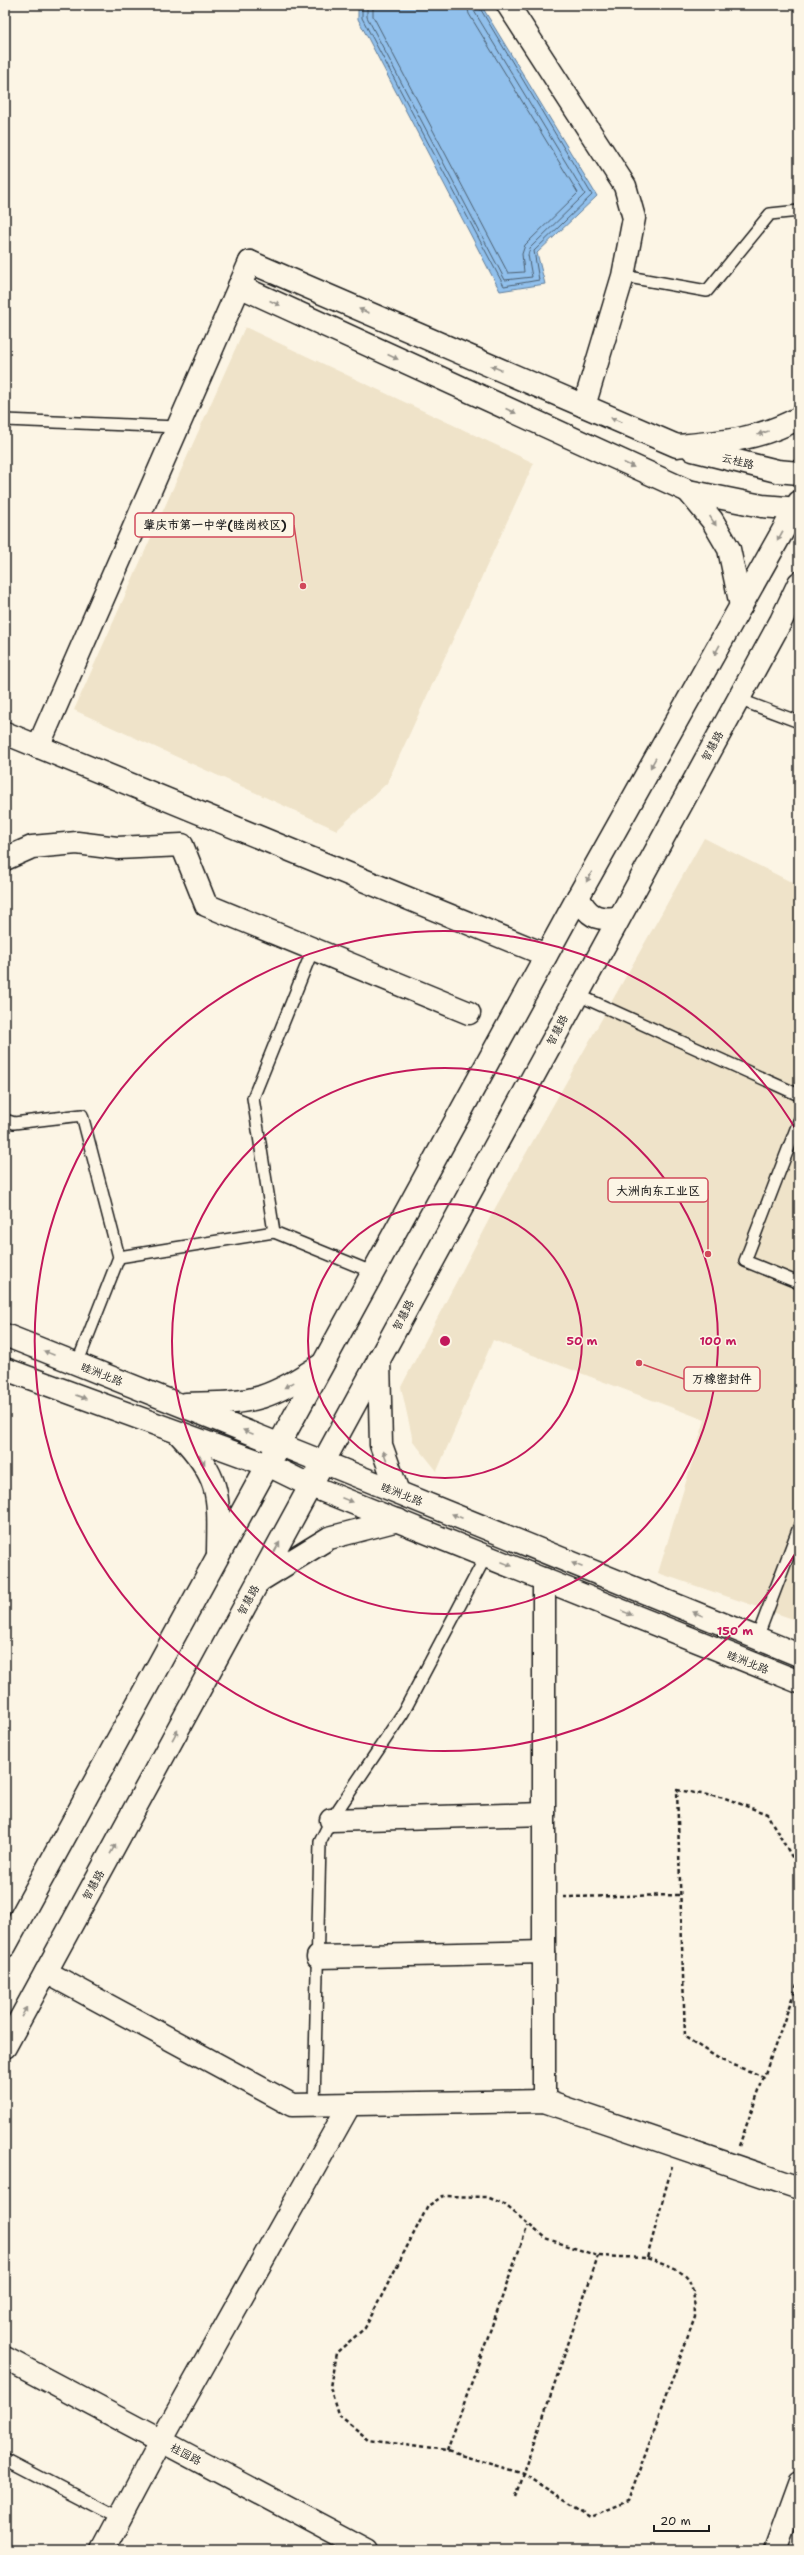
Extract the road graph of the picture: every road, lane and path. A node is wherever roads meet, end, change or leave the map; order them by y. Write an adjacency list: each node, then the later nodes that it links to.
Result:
1 (508, 5): 3 (street)
2 (799, 210): 3 (lane)
3 (623, 276): 5 (street)
4 (239, 286): 5 (street, 云桂路, one-way to 4); 8 (street); 11 (street, one-way to 11)
5 (584, 406): 9 (street, 云桂路, one-way to 5)
6 (799, 418): 9 (street, one-way to 9)
7 (5, 420): 8 (lane)
8 (178, 427): 20 (street)
9 (677, 446): 10 (street, 云桂路)
10 (799, 473)
11 (688, 491): 12 (street); 15 (street, one-way to 15)
12 (798, 507): 15 (street, one-way to 15)
13 (799, 583): 16 (street, 智慧路)
14 (799, 605): 16 (street)
15 (741, 606): 22 (street, one-way to 22)
16 (781, 621): 17 (street, 智慧路)
17 (738, 699): 18 (lane); 23 (street, 智慧路)
18 (799, 722)
19 (5, 734): 20 (street)
20 (38, 747): 25 (street)
21 (5, 858): 24 (street)
22 (578, 897): 23 (street); 25 (street)
23 (618, 918): 26 (street, 智慧路)
24 (313, 949): 27 (street); 31 (lane)
25 (546, 955): 33 (street)
26 (576, 994): 28 (lane); 36 (street, 智慧路)
27 (469, 1012)
28 (799, 1095)
29 (5, 1120): 32 (lane)
30 (799, 1121): 34 (lane)
31 (274, 1232): 32 (lane); 33 (lane)
32 (119, 1257): 37 (lane)
33 (372, 1272): 38 (street)
34 (799, 1283)
35 (5, 1335): 37 (street, 睦洲北路, one-way to 35)
36 (379, 1360): 43 (street, 智慧路); 46 (street, one-way to 36)
37 (77, 1364): 40 (street, 睦洲北路)
38 (322, 1364): 40 (street, one-way to 40); 42 (street)
39 (5, 1369): 41 (street, 睦洲北路, one-way to 41)
40 (178, 1404): 42 (street, 睦洲北路, one-way to 40)
41 (176, 1431): 44 (street, 睦洲北路); 49 (street, one-way to 49)
42 (278, 1444): 43 (street, 睦洲北路); 44 (street)
43 (323, 1462): 45 (street, 智慧路); 46 (street, 睦洲北路)
44 (268, 1465): 45 (street, 睦洲北路); 49 (street)
45 (311, 1486): 47 (street, 睦洲北路, one-way to 47); 52 (street, 智慧路, one-way to 45)
46 (398, 1492): 53 (street, 睦洲北路, one-way to 46)
47 (398, 1520): 50 (street, 睦洲北路); 52 (street)
48 (799, 1527): 53 (lane)
49 (218, 1556): 61 (street)
50 (486, 1556): 51 (street, 睦洲北路, one-way to 51); 57 (lane)
51 (544, 1579): 55 (street, 睦洲北路, one-way to 55); 56 (street)
52 (259, 1581): 64 (street, 智慧路, one-way to 52)
53 (757, 1638): 54 (street, 睦洲北路)
54 (799, 1655)
55 (799, 1682)
56 (544, 1814): 57 (street); 60 (street)
57 (331, 1820): 63 (lane)
58 (799, 1869): 59 (path)
59 (680, 1894): 60 (path); 67 (path)
60 (544, 1897): 62 (street)
61 (5, 1946)
62 (544, 1952): 63 (street); 68 (street)
63 (318, 1957): 70 (lane)
64 (46, 1972): 66 (street, 智慧路, one-way to 64); 70 (street)
65 (799, 1979): 67 (path)
66 (5, 2047)
67 (764, 2076): 72 (path)
68 (544, 2101): 69 (street); 71 (street)
69 (350, 2104): 70 (street); 78 (street)
70 (314, 2105)
71 (678, 2147): 72 (street); 76 (path)
72 (732, 2166): 73 (street)
73 (799, 2188)
74 (528, 2225): 75 (path); 79 (path); 79 (path)
75 (598, 2256): 76 (path); 81 (path)
76 (647, 2258): 81 (path)
77 (5, 2358): 78 (street, 桂园路)
78 (161, 2441): 84 (street); 86 (street, 桂园路)
79 (447, 2451): 81 (path)
80 (5, 2459): 84 (lane)
81 (524, 2474): 83 (path)
82 (799, 2484): 87 (street)
83 (516, 2497)
84 (120, 2519): 85 (street)
85 (103, 2550)
86 (367, 2550)
87 (775, 2550)

